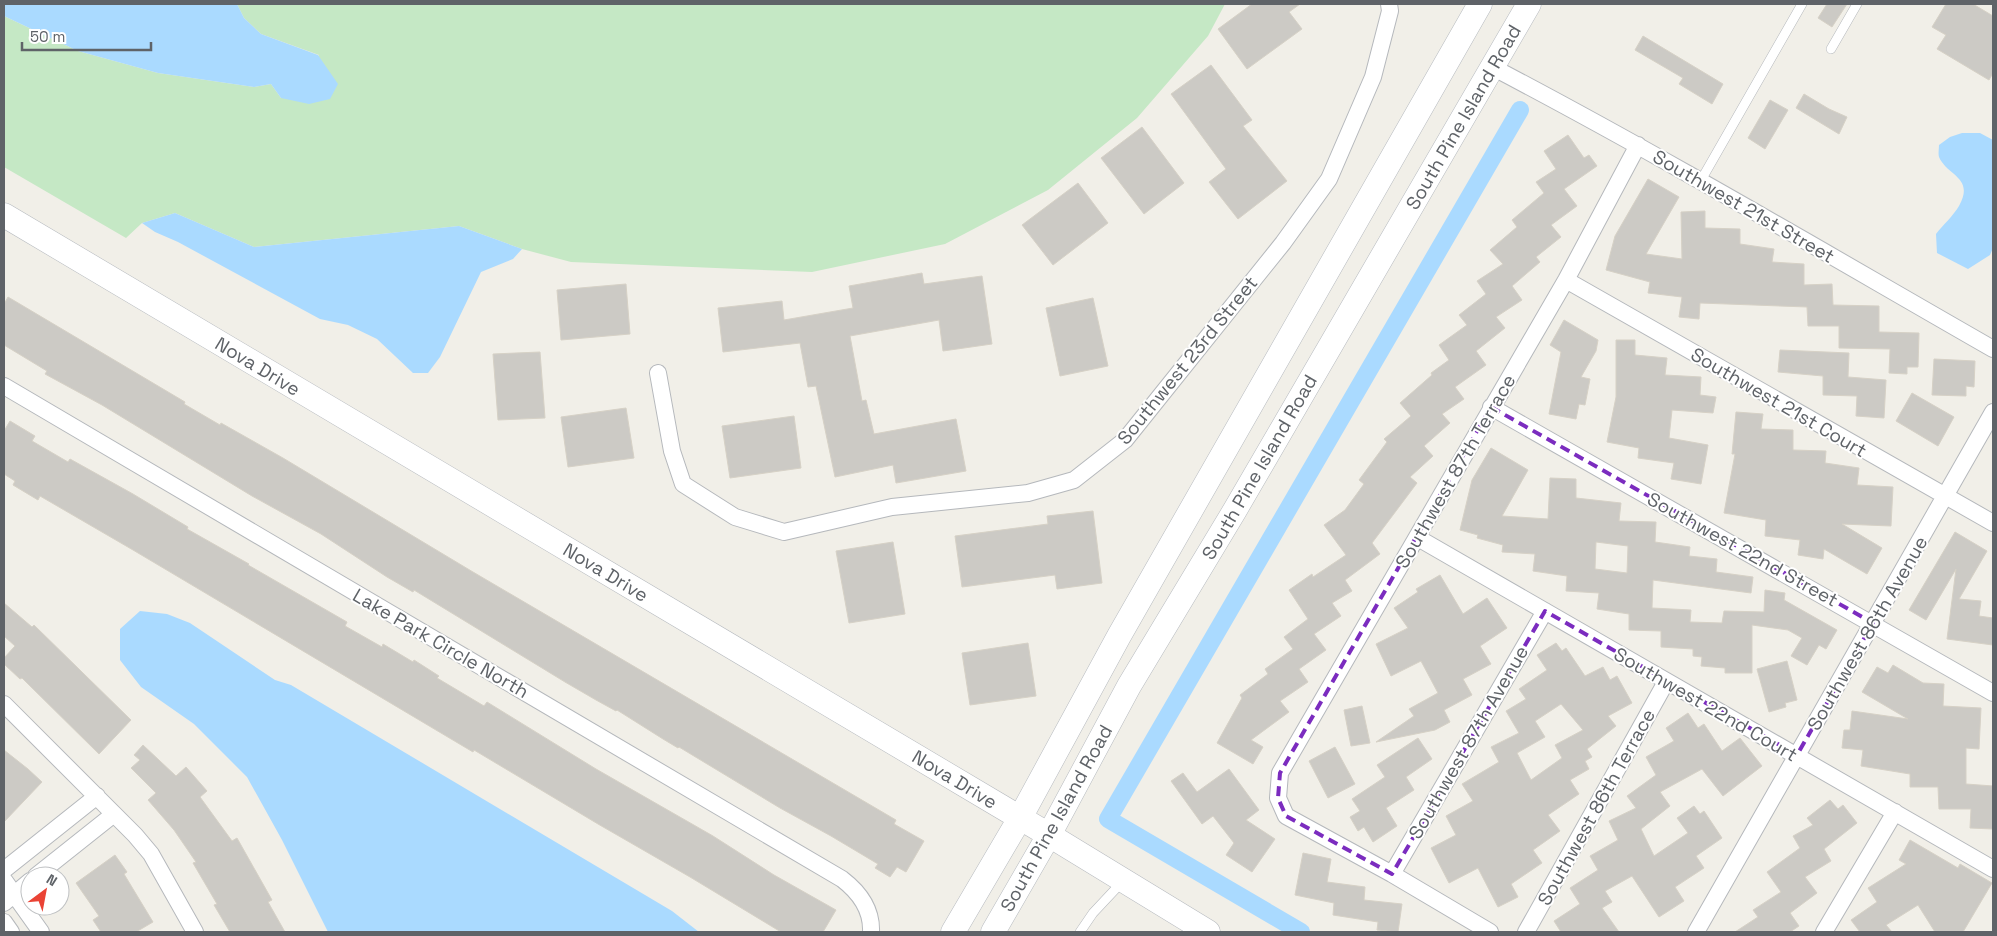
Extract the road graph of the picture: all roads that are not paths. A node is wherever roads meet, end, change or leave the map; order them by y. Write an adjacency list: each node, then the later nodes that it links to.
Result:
1 (1389, 4): 13 (street, Southwest 23rd Street)
2 (1480, 4): 29 (main road, South Pine Island Road)
3 (1529, 4): 7 (main road, South Pine Island Road)
4 (1802, 4): 9 (lane)
5 (1857, 4): 6 (lane)
6 (1831, 49)
7 (1492, 68): 8 (street, Southwest 21st Street); 30 (main road, South Pine Island Road)
8 (1638, 145): 9 (street, Southwest 21st Street); 11 (street, Southwest 87th Terrace)
9 (1700, 182): 12 (street, Southwest 21st Street)
10 (4, 215): 29 (main road, Nova Drive)
11 (1566, 280): 15 (street, Southwest 87th Terrace); 17 (street, Southwest 21st Court)
12 (1993, 349)
13 (658, 373)
14 (4, 386): 43 (street, Lake Park Circle North)
15 (1491, 407): 19 (street, Southwest 87th Terrace); 21 (street, Southwest 22nd Street)
16 (1993, 412): 17 (street, Southwest 86th Avenue)
17 (1945, 496): 18 (street, Southwest 21st Court); 21 (street, Southwest 86th Avenue)
18 (1993, 523)
19 (1418, 538): 20 (street, Southwest 22nd Court); 34 (street, Southwest 87th Terrace)
20 (1545, 611): 22 (street, Southwest 22nd Court); 34 (street, Southwest 87th Avenue)
21 (1873, 623): 23 (street, Southwest 22nd Street); 25 (street, Southwest 86th Avenue)
22 (1666, 682): 25 (street, Southwest 22nd Court); 49 (street, Southwest 86th Terrace)
23 (1993, 693)
24 (4, 704): 26 (street)
25 (1797, 755): 27 (street, Southwest 22nd Court); 50 (street, Southwest 86th Avenue)
26 (97, 796): 28 (street); 33 (street)
27 (1895, 812): 32 (street, Southwest 22nd Court); 51 (street)
28 (114, 814): 31 (street); 42 (street)
29 (1020, 818): 30 (main road, Nova Drive); 44 (main road, South Pine Island Road)
30 (1049, 834): 36 (main road, Nova Drive); 45 (main road, South Pine Island Road)
31 (49, 866)
32 (1993, 869)
33 (4, 870)
34 (1392, 874): 48 (street)
35 (4, 880): 38 (street)
36 (1123, 880): 46 (lane); 47 (main road, Nova Drive)
37 (20, 890): 38 (street)
38 (9, 899): 41 (street)
39 (4, 922): 40 (street)
40 (11, 932)
41 (41, 932)
42 (195, 932)
43 (871, 932)
44 (953, 932)
45 (993, 932)
46 (1080, 932)
47 (1208, 932)
48 (1490, 932)
49 (1526, 932)
50 (1696, 932)
51 (1824, 932)

